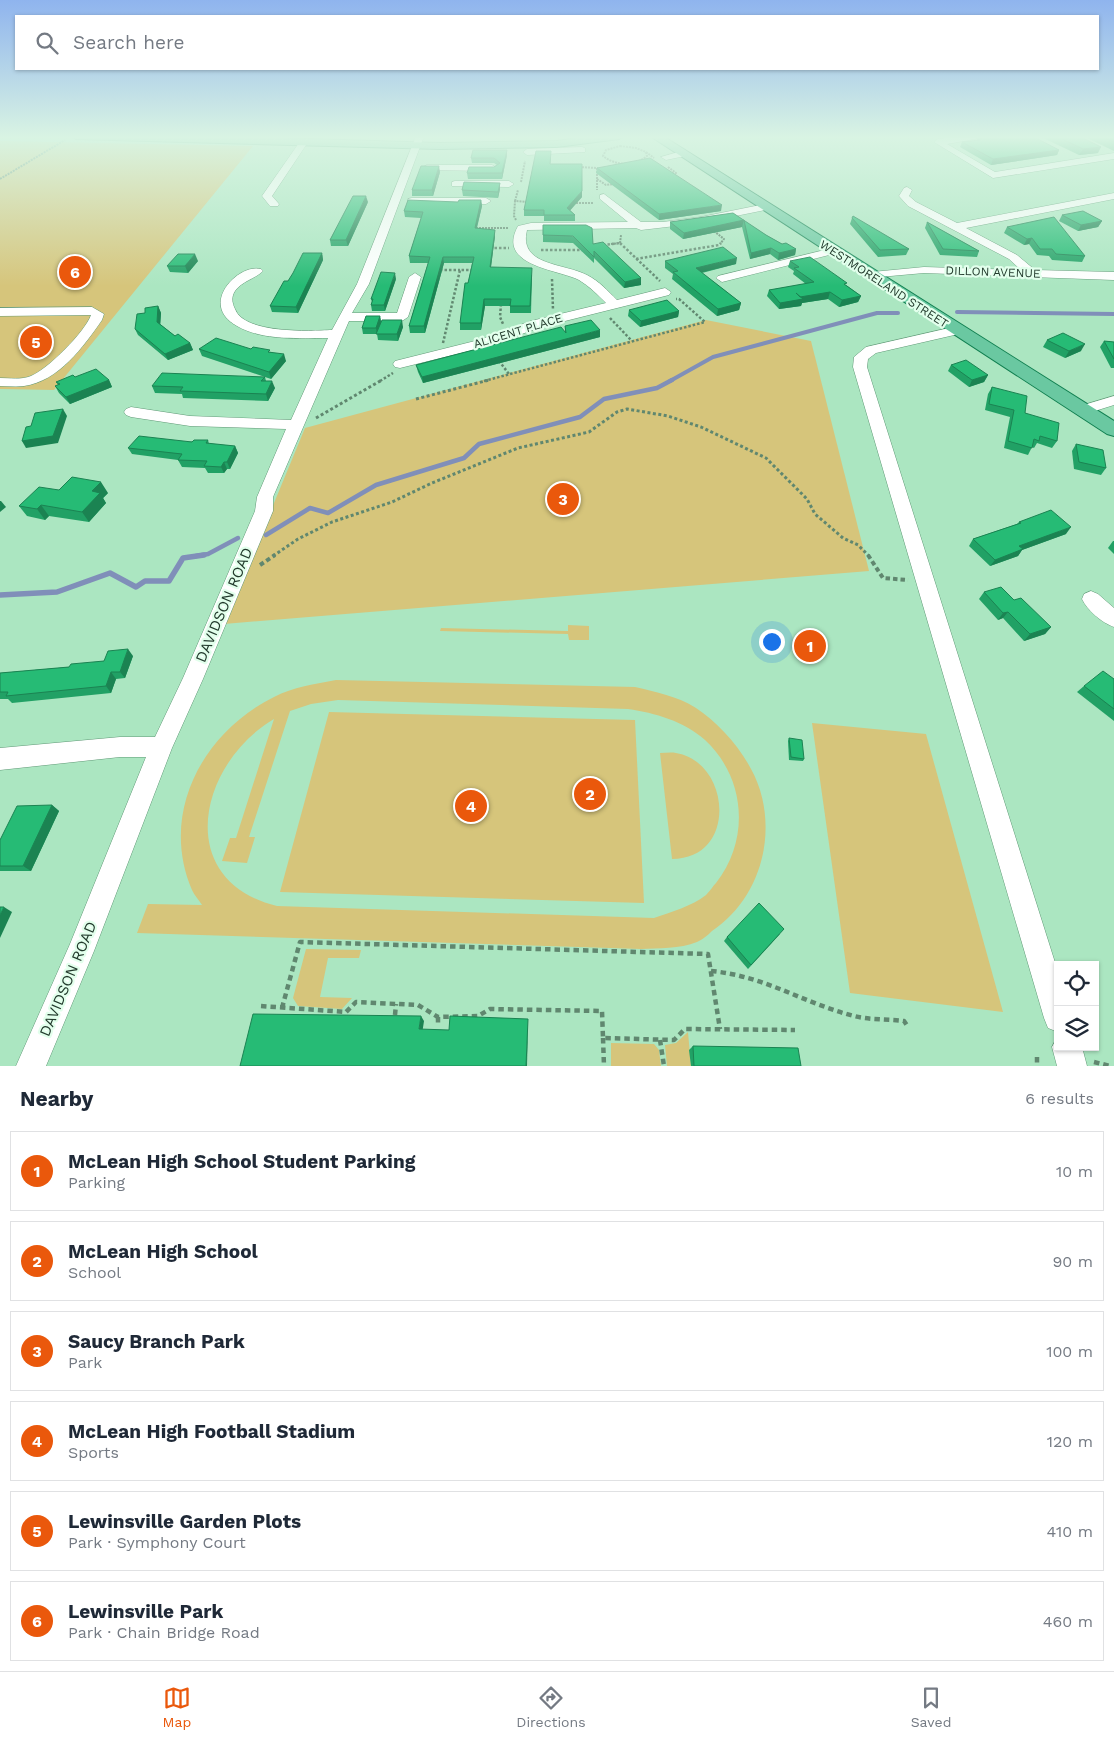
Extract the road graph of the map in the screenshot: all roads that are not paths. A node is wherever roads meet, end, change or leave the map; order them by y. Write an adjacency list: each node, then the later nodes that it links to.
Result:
1 (275, 186): 11 (street)
2 (400, 186): 7 (street, DAVIDSON ROAD)
3 (454, 186): 8 (street)
4 (732, 186): 12 (main road, WESTMORELAND STREET)
5 (907, 190): 14 (street)
6 (1114, 196): 14 (street)
7 (394, 201): 8 (street); 25 (street, DAVIDSON ROAD)
8 (450, 201): 9 (street)
9 (486, 201)
10 (604, 201): 13 (street)
11 (274, 204)
12 (765, 207): 13 (street); 15 (main road, WESTMORELAND STREET)
13 (641, 227): 23 (street)
14 (955, 227): 17 (street)
15 (833, 251): 18 (main road, WESTMORELAND STREET); 21 (street)
16 (257, 271): 25 (street)
17 (1033, 274): 18 (street, DILLON AVENUE); 19 (street, DILLON AVENUE)
18 (872, 276): 26 (main road, WESTMORELAND STREET)
19 (1114, 276)
20 (415, 277): 25 (street)
21 (722, 278)
22 (663, 293): 23 (street, ALICENT PLACE)
23 (615, 305): 27 (street, ALICENT PLACE)
24 (0, 312): 28 (street)
25 (342, 325): 32 (street, DAVIDSON ROAD)
26 (958, 330): 30 (main road, WESTMORELAND STREET); 38 (street)
27 (400, 364)
28 (0, 382)
29 (1114, 400): 30 (street)
30 (1082, 410): 33 (main road, WESTMORELAND STREET)
31 (131, 412): 32 (street)
32 (297, 422): 36 (street, DAVIDSON ROAD)
33 (1114, 430)
34 (1092, 599): 35 (street)
35 (1114, 620)
36 (161, 747): 37 (street); 40 (street, DAVIDSON ROAD)
37 (0, 759)
38 (1054, 1006)
39 (1068, 1051): 41 (street)
40 (31, 1066)
41 (1072, 1066)

